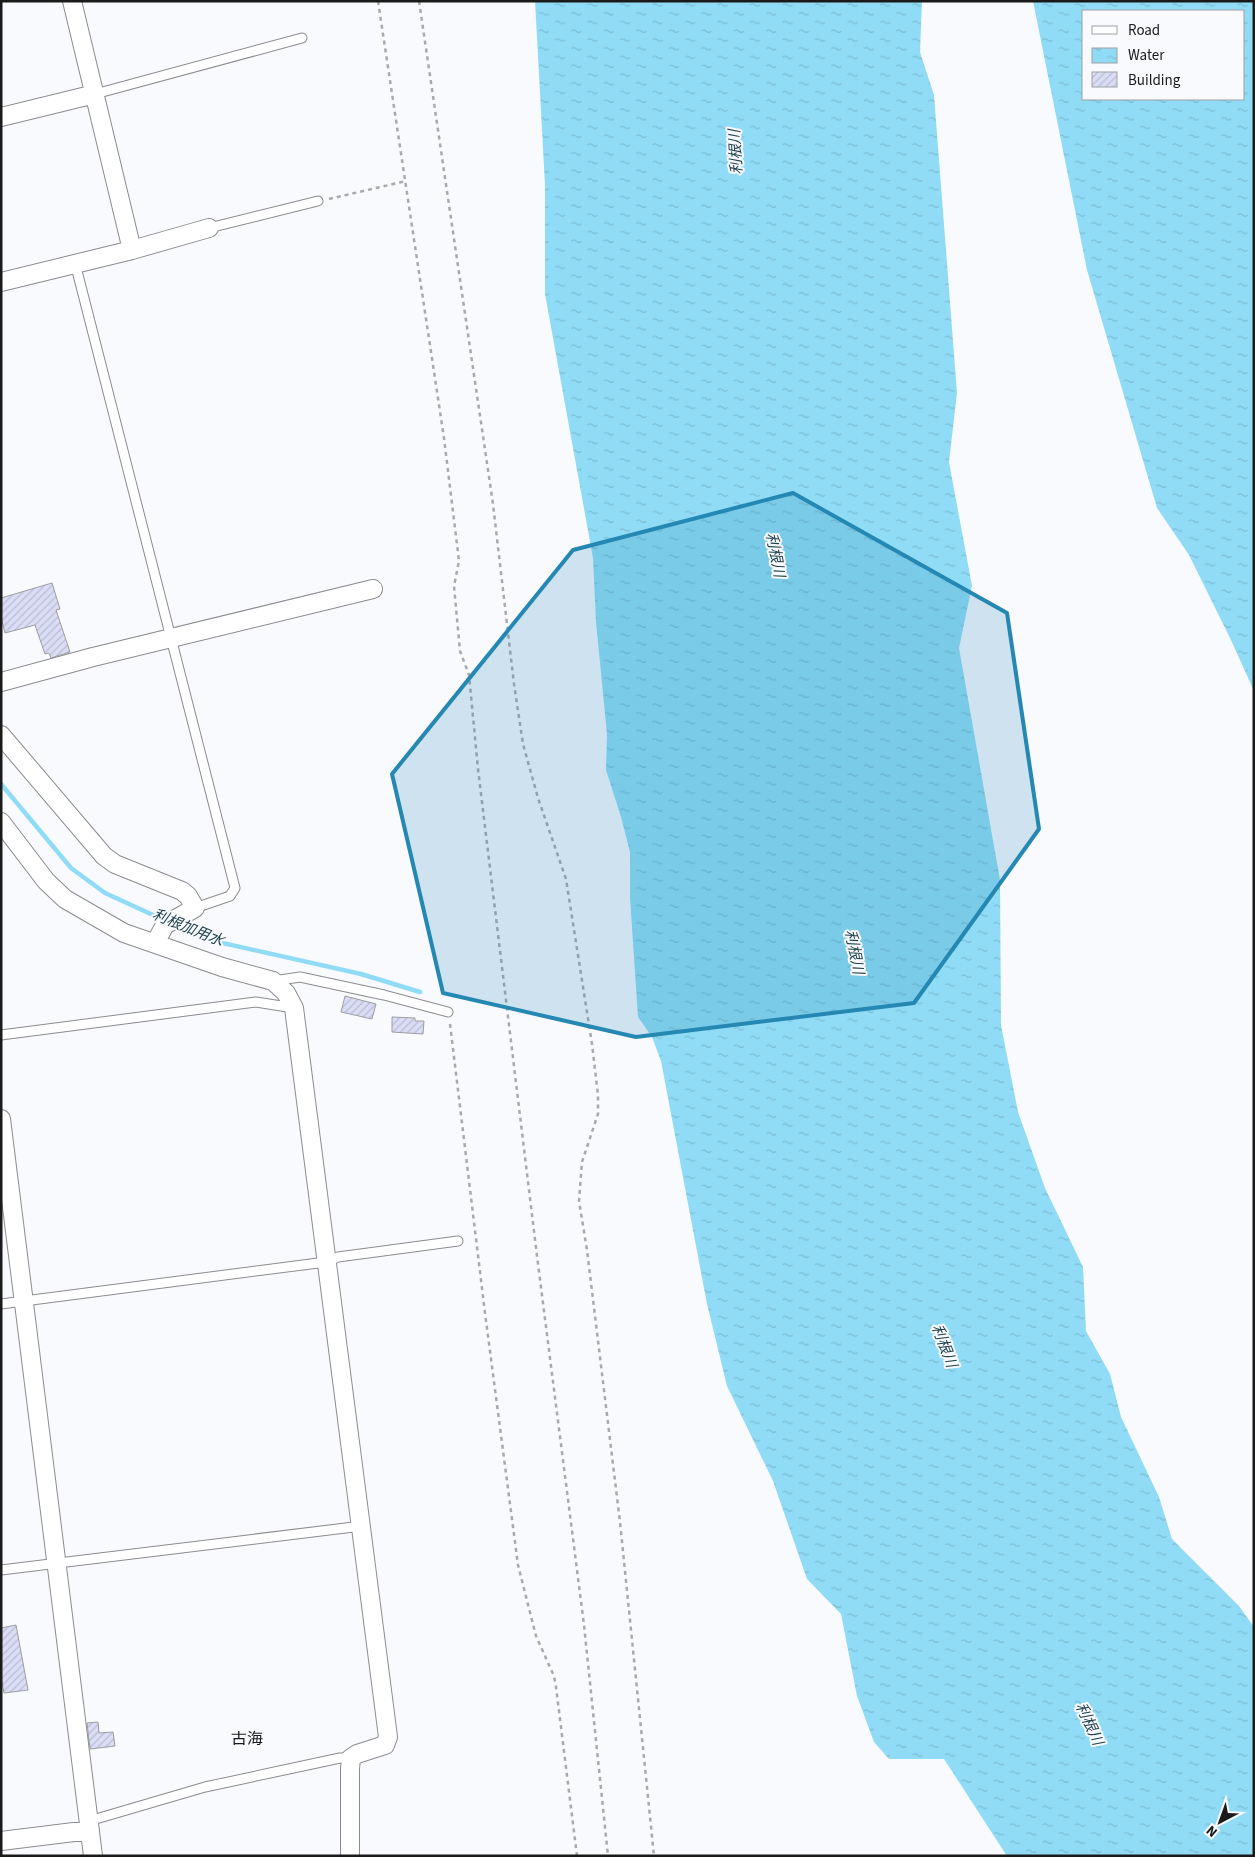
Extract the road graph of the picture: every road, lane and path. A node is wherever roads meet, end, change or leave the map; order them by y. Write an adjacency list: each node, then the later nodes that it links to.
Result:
1 (72, 1): 5 (street)
2 (378, 1): 7 (path)
3 (419, 1): 39 (path)
4 (302, 38): 5 (lane)
5 (95, 94): 6 (street); 10 (street)
6 (1, 117)
7 (406, 181): 8 (path); 38 (path)
8 (318, 201): 9 (lane)
9 (209, 228): 10 (street)
10 (132, 250): 11 (street)
11 (75, 263): 12 (street); 14 (lane)
12 (1, 282)
13 (373, 589): 14 (street)
14 (171, 638): 15 (street); 18 (lane)
15 (1, 682)
16 (1, 735): 18 (street)
17 (1, 822): 19 (street)
18 (195, 908): 19 (street)
19 (155, 943): 20 (street)
20 (273, 981): 21 (street); 22 (lane)
21 (294, 1008): 23 (lane); 26 (street)
22 (448, 1012): 37 (path)
23 (1, 1035)
24 (1, 1119): 27 (street)
25 (458, 1241): 26 (lane)
26 (326, 1262): 27 (lane); 29 (street)
27 (24, 1301): 28 (lane); 30 (street)
28 (1, 1304)
29 (362, 1526): 30 (lane); 32 (street)
30 (57, 1564): 31 (lane); 33 (street)
31 (1, 1570)
32 (351, 1758): 33 (lane); 36 (street)
33 (90, 1825): 34 (street); 35 (street)
34 (1, 1841)
35 (93, 1856)
36 (350, 1856)
37 (577, 1856)
38 (608, 1856)
39 (654, 1856)

